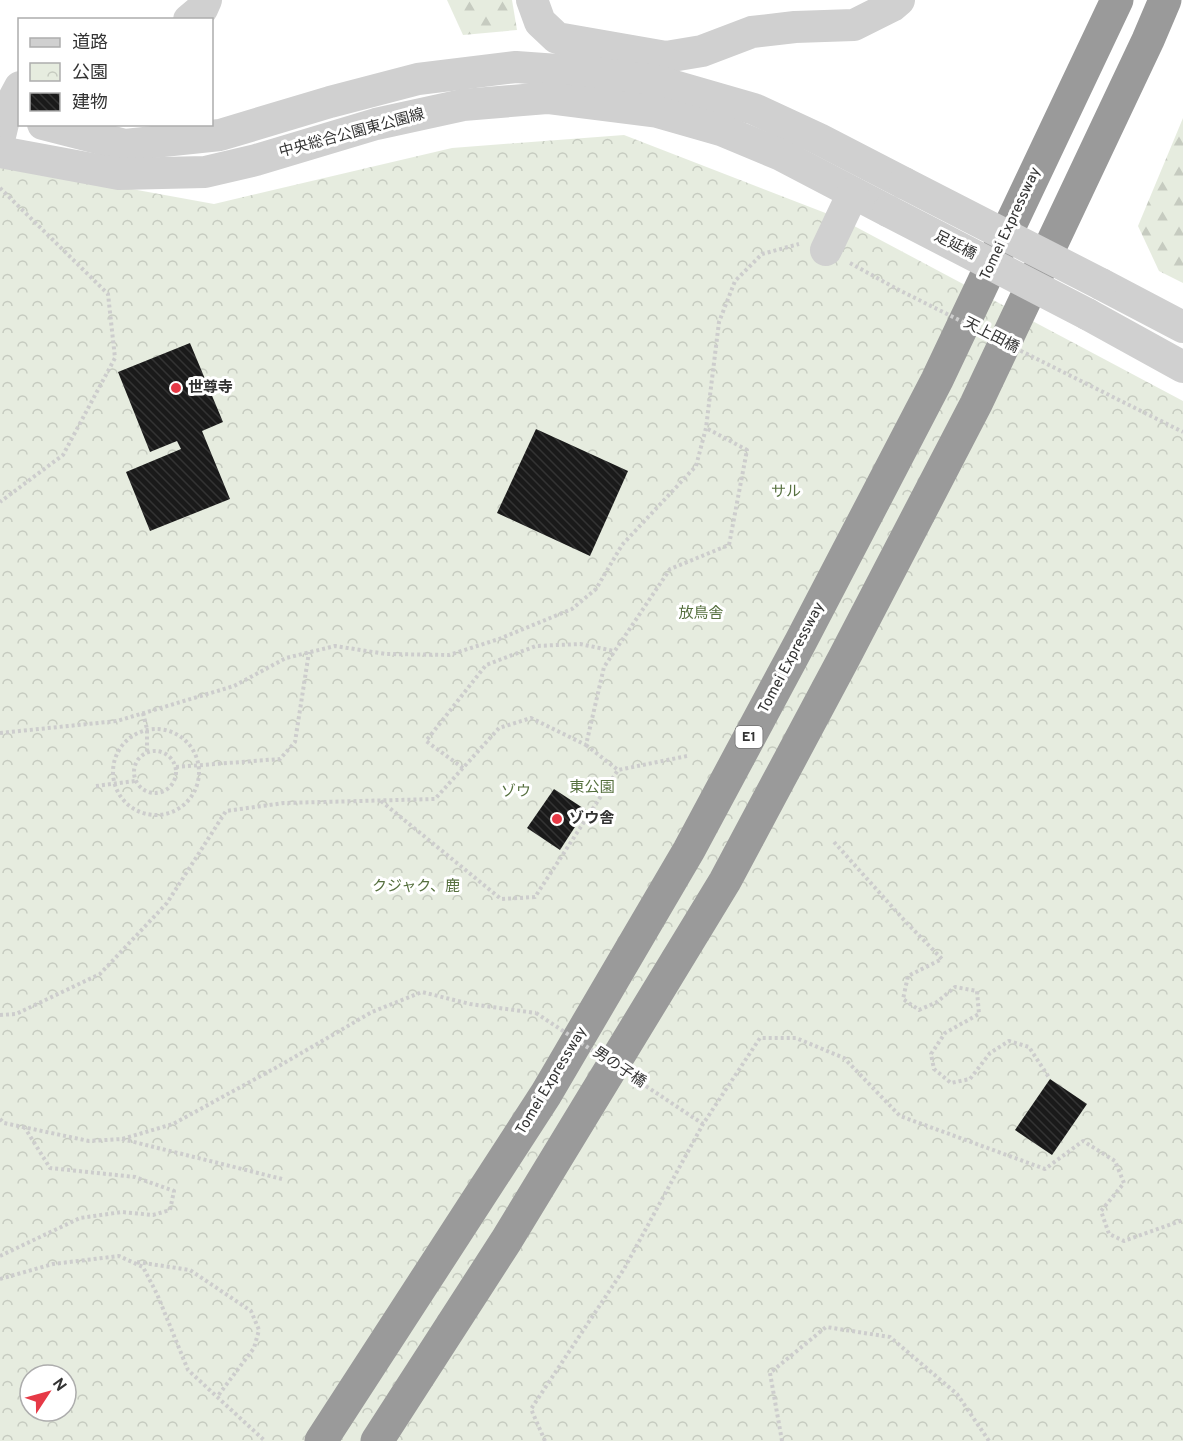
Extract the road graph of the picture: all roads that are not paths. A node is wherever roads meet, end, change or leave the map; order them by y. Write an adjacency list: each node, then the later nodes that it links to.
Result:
1 (207, 0): 6 (street)
2 (532, 0): 3 (street)
3 (899, 0)
4 (1117, 0): 17 (highway, Tomei Expressway / E1)
5 (1165, 0): 18 (highway)
6 (191, 18)
7 (18, 92): 8 (street)
8 (6, 121)
9 (50, 126): 10 (street)
10 (122, 148): 11 (street); 12 (street, 中央総合公園東公園線); 15 (street, bridge)
11 (0, 152)
12 (854, 193): 13 (street, 中央総合公園東公園線); 14 (street)
13 (888, 211): 16 (street, 足延橋, bridge)
14 (826, 250)
15 (1183, 327)
16 (1183, 367)
17 (321, 1441)
18 (377, 1441)

